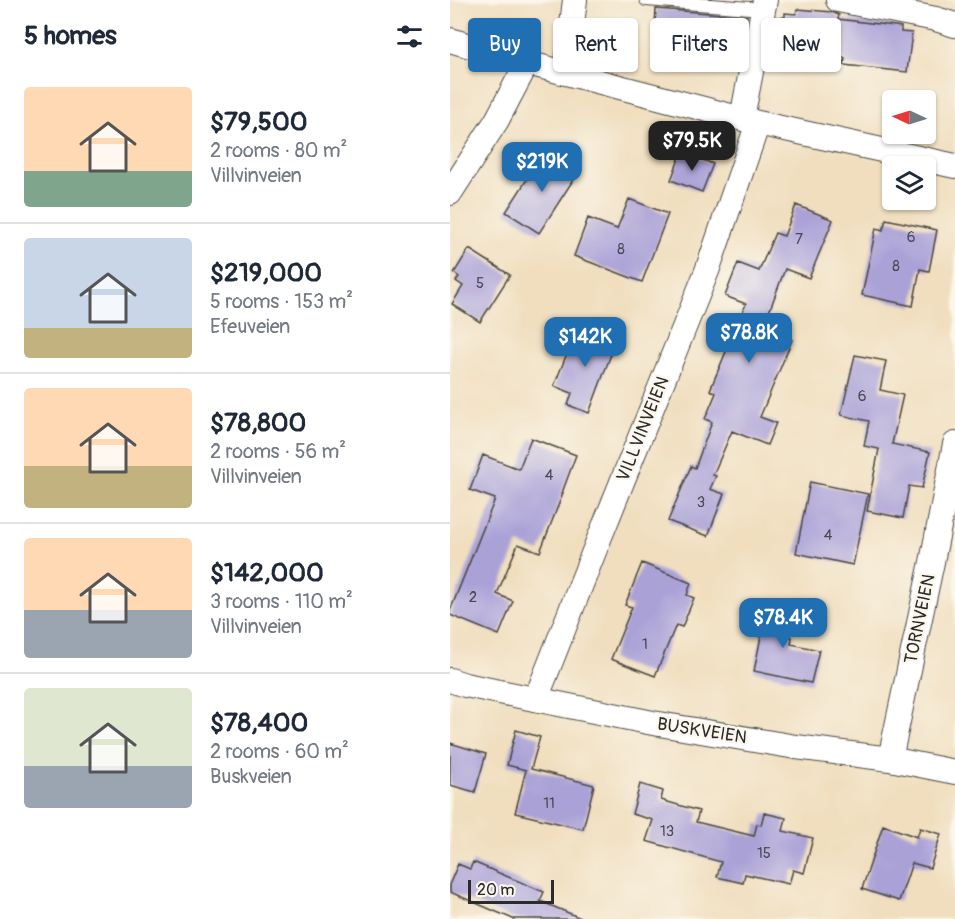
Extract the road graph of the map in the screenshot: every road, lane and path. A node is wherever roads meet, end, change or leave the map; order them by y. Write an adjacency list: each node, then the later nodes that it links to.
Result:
1 (575, 0): 10 (street)
2 (646, 0): 4 (lane)
3 (838, 0): 5 (street)
4 (764, 5): 11 (street, VILLVINVEIEN)
5 (943, 15)
6 (450, 40): 7 (street)
7 (468, 45)
8 (541, 67): 10 (street)
9 (522, 72): 13 (street)
10 (566, 73): 11 (street)
11 (750, 121): 12 (street); 16 (street, VILLVINVEIEN)
12 (955, 166)
13 (450, 193)
14 (955, 444): 17 (street, TORNVEIEN)
15 (450, 680): 16 (street, BUSKVEIEN)
16 (536, 699): 17 (street, BUSKVEIEN)
17 (890, 759): 18 (street, BUSKVEIEN)
18 (955, 772)

